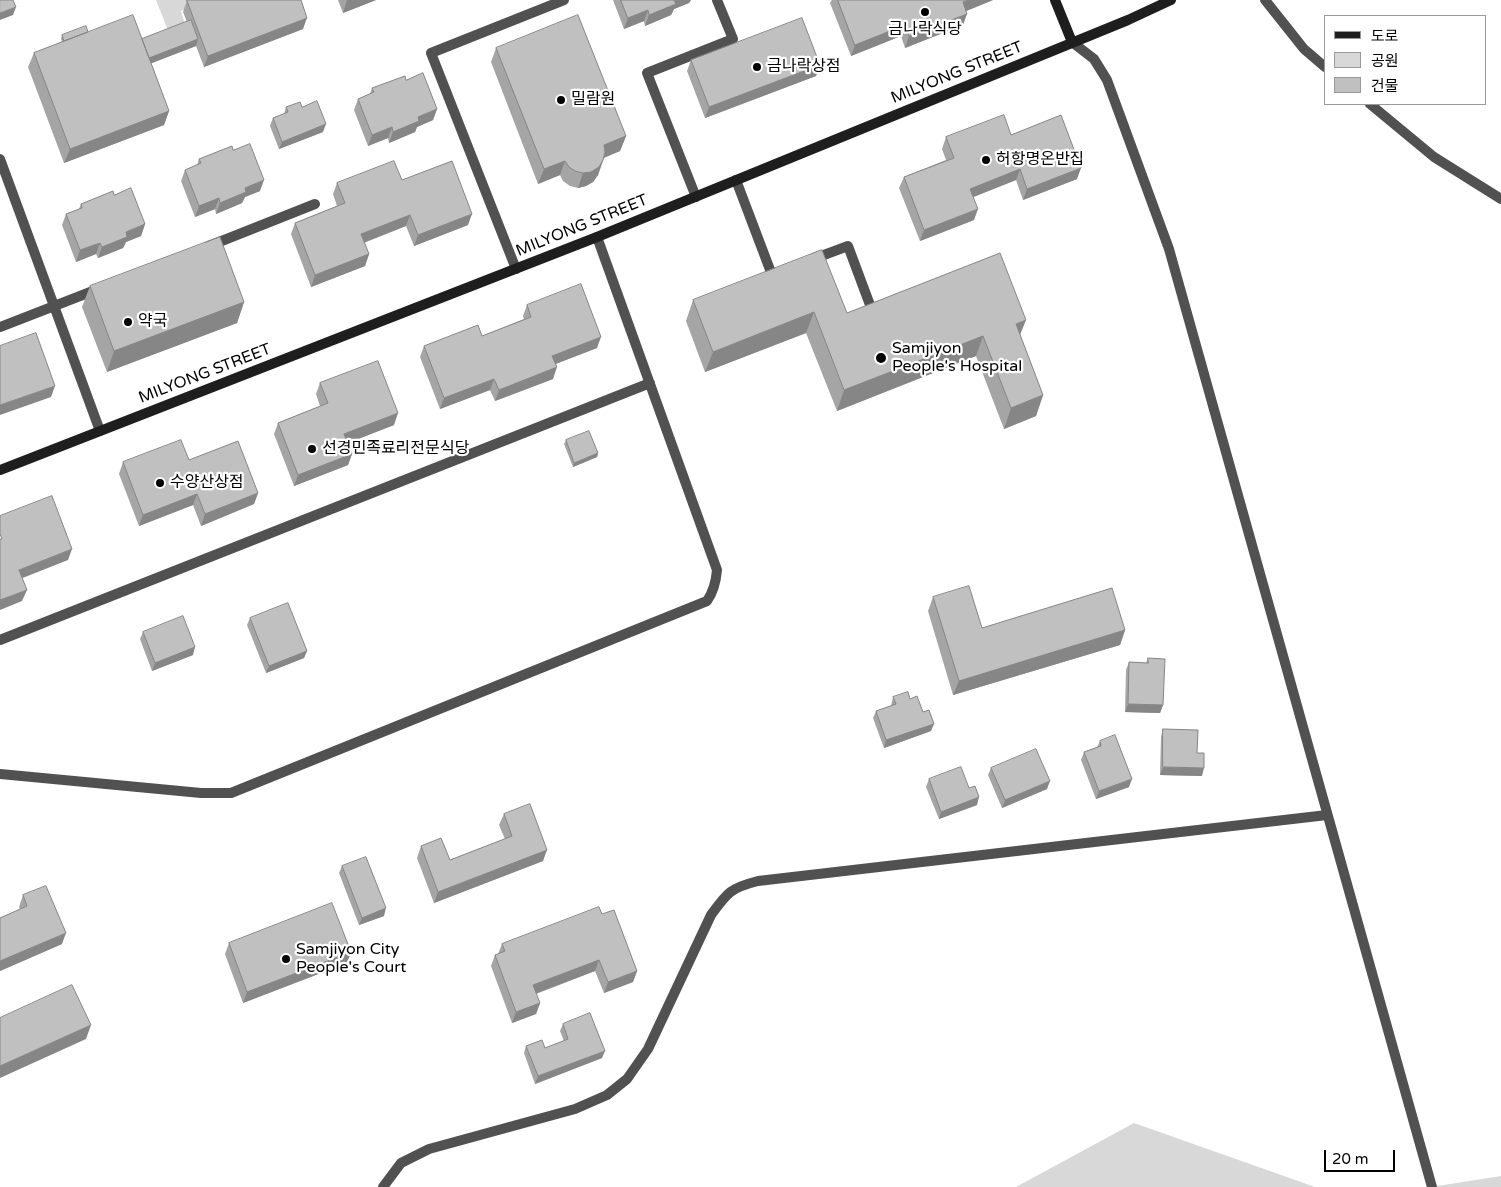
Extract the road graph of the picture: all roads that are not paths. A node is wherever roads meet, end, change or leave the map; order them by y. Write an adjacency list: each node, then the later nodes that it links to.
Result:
1 (564, 0): 17 (street)
2 (717, 0): 11 (street)
3 (1055, 0): 6 (main road)
4 (1171, 0): 6 (main road, MILYONG STREET)
5 (1265, 0): 7 (street)
6 (1072, 42): 10 (main road, MILYONG STREET); 28 (street)
7 (1324, 65)
8 (1371, 105): 12 (street)
9 (0, 159): 21 (street)
10 (736, 180): 11 (main road, MILYONG STREET); 18 (street)
11 (696, 197): 14 (main road, MILYONG STREET)
12 (1501, 199)
13 (316, 204): 15 (street)
14 (597, 237): 17 (main road, MILYONG STREET); 23 (street)
15 (198, 250)
16 (806, 262): 20 (street)
17 (516, 269): 24 (main road, MILYONG STREET)
18 (789, 269)
19 (108, 285): 21 (street)
20 (870, 305)
21 (54, 307): 22 (street); 24 (street)
22 (0, 327)
23 (650, 383): 26 (street); 27 (street)
24 (100, 431): 25 (main road, MILYONG STREET)
25 (0, 470)
26 (0, 640)
27 (0, 774)
28 (1327, 815): 29 (street); 30 (street)
29 (383, 1187)
30 (1432, 1187)

